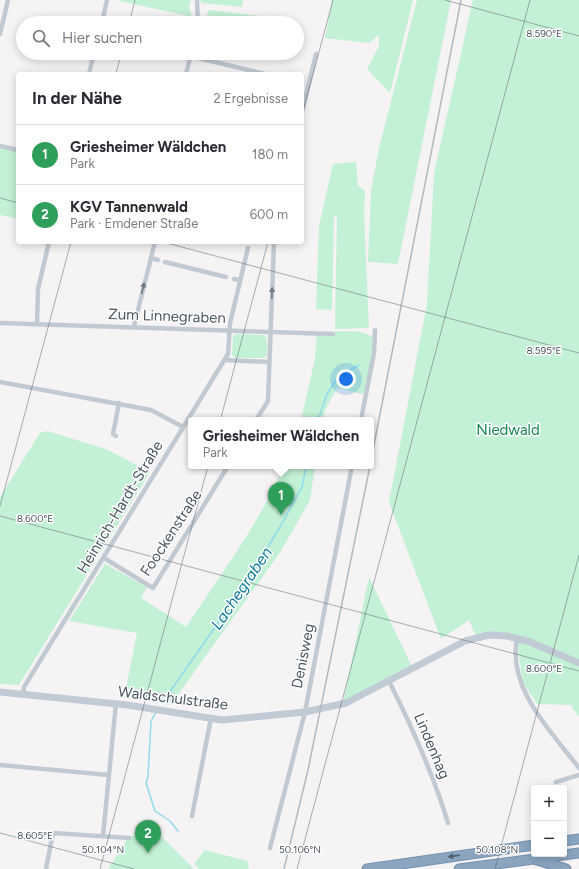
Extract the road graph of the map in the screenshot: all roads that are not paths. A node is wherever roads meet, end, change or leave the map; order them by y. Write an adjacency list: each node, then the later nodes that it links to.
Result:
1 (8, 0): 6 (street)
2 (107, 0): 4 (street)
3 (197, 0): 5 (street)
4 (104, 16)
5 (198, 16)
6 (0, 34)
7 (316, 54): 15 (street)
8 (92, 60): 11 (street)
9 (190, 60): 12 (street)
10 (213, 60): 13 (street)
11 (89, 72)
12 (186, 72)
13 (258, 72)
14 (304, 84): 15 (street)
15 (308, 85): 16 (street)
16 (304, 103)
17 (0, 146): 18 (street)
18 (16, 150)
19 (49, 244): 30 (street)
20 (154, 244): 23 (street)
21 (274, 244): 34 (street, one-way to 21)
22 (248, 248): 28 (street, Heinrich-Hardt-Straße)
23 (151, 258): 24 (street); 31 (street, one-way to 23)
24 (158, 260)
25 (165, 262): 26 (street)
26 (226, 277)
27 (234, 279): 28 (street)
28 (240, 280): 32 (street, Heinrich-Hardt-Straße)
29 (0, 323): 30 (street, Zum Linnegraben)
30 (37, 324): 31 (street, Zum Linnegraben)
31 (134, 326): 32 (street, Zum Linnegraben)
32 (229, 330): 34 (street, Zum Linnegraben); 36 (street, Heinrich-Hardt-Straße)
33 (375, 330): 42 (street)
34 (271, 332): 35 (street, Zum Linnegraben); 37 (street)
35 (333, 334)
36 (225, 360): 37 (street); 40 (street, Heinrich-Hardt-Straße)
37 (269, 362): 41 (street)
38 (0, 382): 39 (street)
39 (119, 403): 44 (street); 45 (street)
40 (189, 417)
41 (258, 417)
42 (362, 417)
43 (188, 419): 44 (street, Heinrich-Hardt-Straße)
44 (183, 427): 48 (street, Heinrich-Hardt-Straße)
45 (116, 436)
46 (226, 469): 48 (street, Foockenstraße)
47 (351, 469): 55 (street, Denisweg)
48 (104, 558): 53 (street, Heinrich-Hardt-Straße)
49 (517, 638): 50 (street, Waldschulstraße); 51 (street, Waldschulstraße); 58 (street)
50 (579, 663)
51 (389, 681): 55 (street, Waldschulstraße); 63 (street, Lindenhag)
52 (0, 692): 53 (street, Waldschulstraße)
53 (23, 694): 54 (street, Waldschulstraße)
54 (116, 704): 56 (street, Waldschulstraße); 59 (street)
55 (305, 712): 56 (street, Waldschulstraße); 69 (street, Denisweg)
56 (210, 718): 62 (street)
57 (0, 766): 59 (street)
58 (579, 768)
59 (109, 775): 64 (street)
60 (579, 775): 61 (street)
61 (556, 782)
62 (192, 816)
63 (448, 823)
64 (103, 836): 65 (street); 72 (street)
65 (129, 838)
66 (579, 839): 67 (highway)
67 (567, 841)
68 (531, 845): 73 (highway, one-way to 73)
69 (270, 848)
70 (579, 853): 71 (highway)
71 (534, 859): 74 (highway); 75 (highway)
72 (46, 869)
73 (367, 869)
74 (459, 869)
75 (566, 869)

